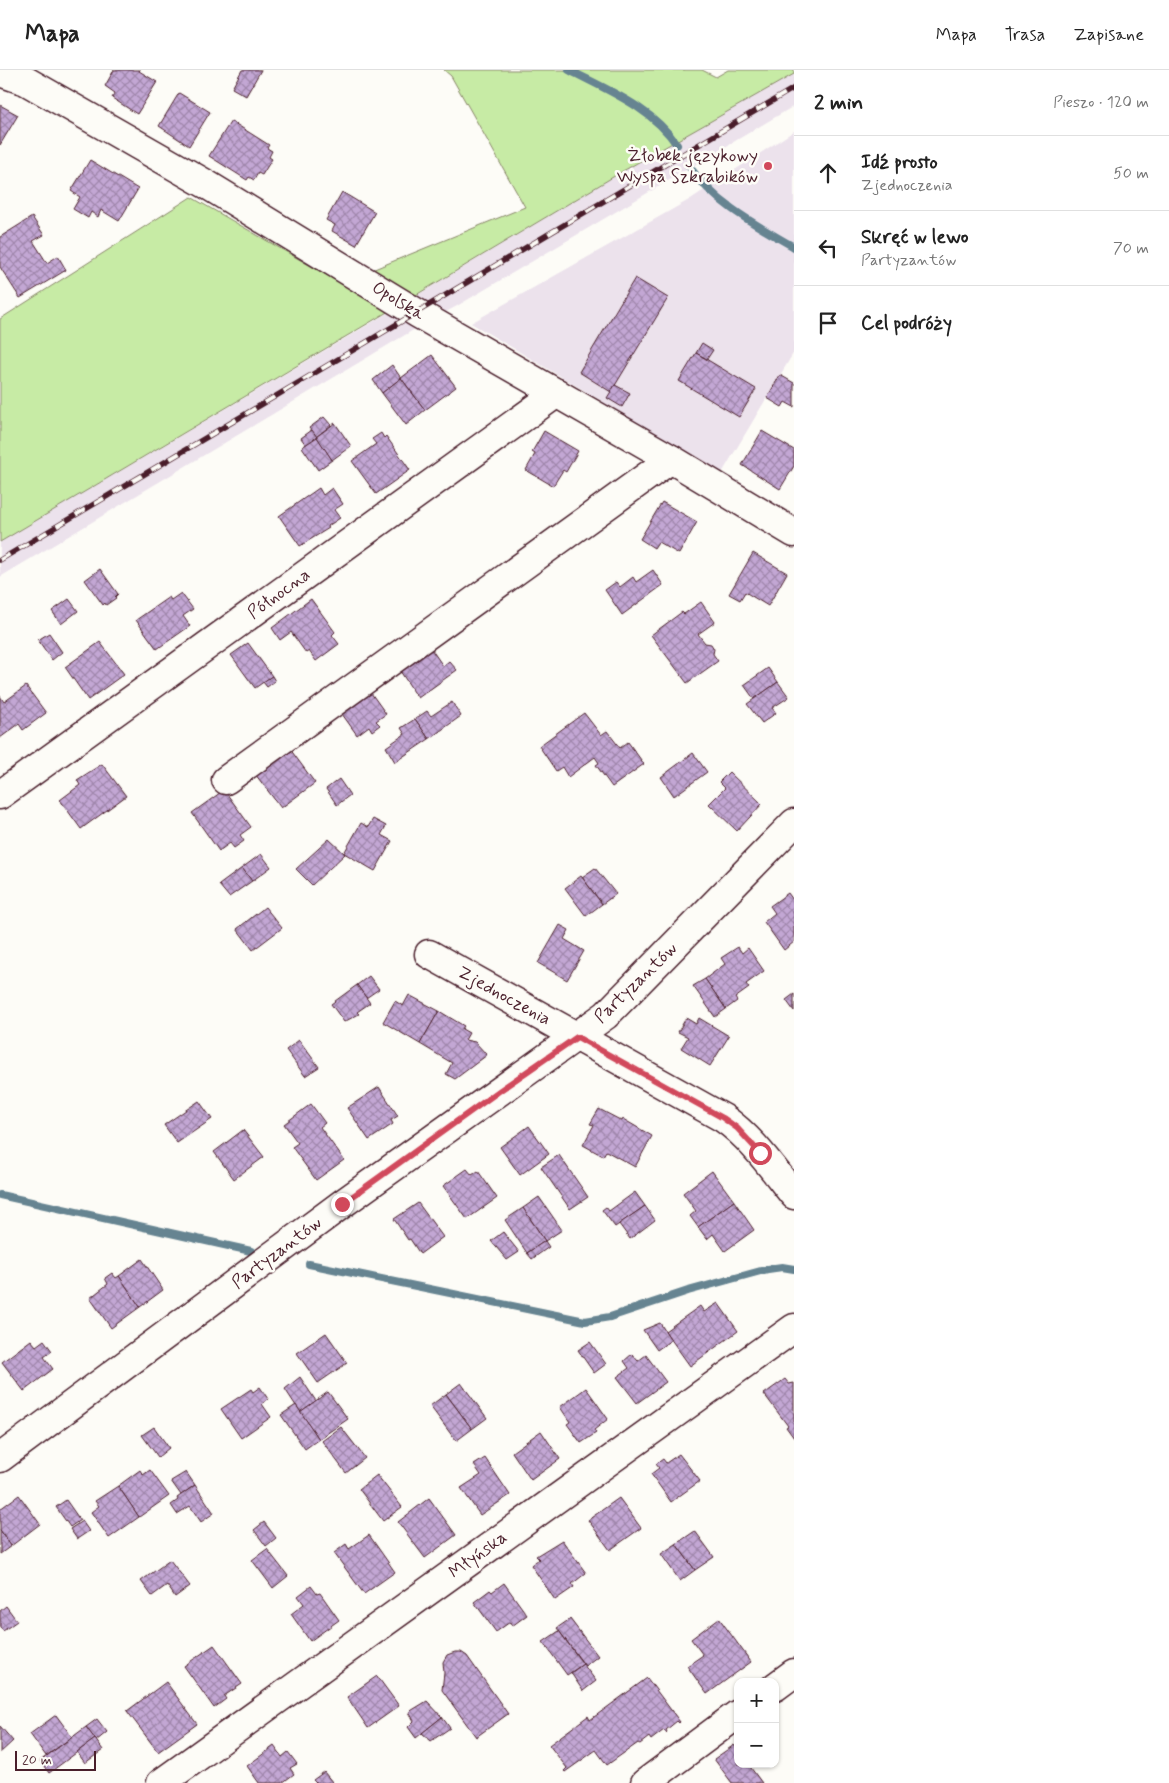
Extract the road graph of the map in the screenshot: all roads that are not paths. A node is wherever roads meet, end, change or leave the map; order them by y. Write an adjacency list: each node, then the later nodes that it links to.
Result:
1 (0, 72): 2 (street, Opolska)
2 (557, 393): 3 (street, Opolska); 6 (street, Północna)
3 (671, 459): 4 (street, Opolska); 5 (street)
4 (794, 533)
5 (226, 780)
6 (0, 795)
7 (794, 823): 9 (street, Partyzantów)
8 (429, 954): 9 (street, Zjednoczenia)
9 (577, 1037): 10 (street, Zjednoczenia); 12 (street, Partyzantów)
10 (794, 1195)
11 (794, 1328): 16 (street, Młyńska)
12 (0, 1458)
13 (794, 1673): 14 (street)
14 (779, 1684)
15 (734, 1717): 17 (street)
16 (161, 1783)
17 (645, 1783)

